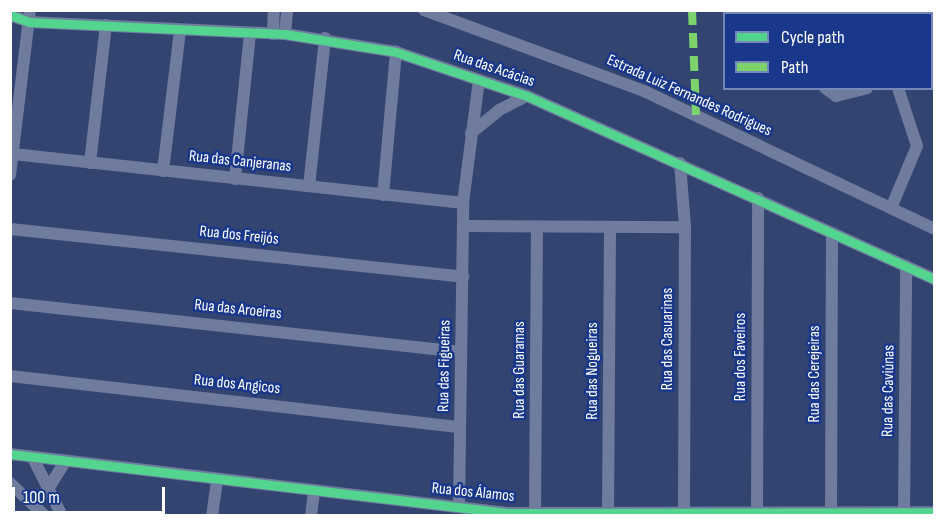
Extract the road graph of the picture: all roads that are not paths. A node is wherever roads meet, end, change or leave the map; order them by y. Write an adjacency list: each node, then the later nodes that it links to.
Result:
1 (274, 10): 9 (street)
2 (287, 10): 9 (street)
3 (424, 10): 30 (street, Estrada Luiz Fernandes Rodrigues)
4 (10, 15): 5 (street, Rua das Acácias)
5 (29, 16): 6 (street, Rua das Acácias); 18 (street)
6 (106, 25): 7 (street, Rua das Acácias); 21 (street)
7 (180, 30): 8 (street, Rua das Acácias); 23 (street)
8 (250, 33): 9 (street, Rua das Acácias); 25 (street)
9 (279, 34): 10 (street, Rua das Acácias)
10 (325, 38): 11 (street, Rua das Acácias); 26 (street)
11 (396, 52): 12 (street, Rua das Acácias); 27 (street)
12 (479, 80): 17 (street, Rua das Acácias); 19 (street, Rua das Figueiras)
13 (828, 90): 14 (street)
14 (859, 90)
15 (899, 90): 30 (street)
16 (10, 96): 18 (street)
17 (527, 96): 19 (street); 22 (street, Rua das Acácias)
18 (16, 122): 20 (street)
19 (471, 134): 29 (street, Rua das Figueiras)
20 (13, 154): 21 (street, Rua das Canjeranas); 24 (street)
21 (90, 163): 23 (street, Rua das Canjeranas)
22 (680, 163): 28 (street, Rua das Acácias); 33 (street, Rua das Casuarinas)
23 (163, 171): 25 (street, Rua das Canjeranas)
24 (10, 175)
25 (235, 179): 26 (street, Rua das Canjeranas)
26 (309, 186): 27 (street, Rua das Canjeranas)
27 (383, 195): 29 (street, Rua das Canjeranas)
28 (758, 198): 37 (street, Rua das Acácias); 59 (street, Rua dos Faveiros)
29 (463, 203): 31 (street, Rua das Figueiras)
30 (891, 208): 36 (street, Estrada Luiz Fernandes Rodrigues)
31 (463, 226): 32 (street); 39 (street, Rua das Figueiras)
32 (537, 227): 34 (street); 56 (street, Rua das Guaramas)
33 (685, 227): 34 (street); 58 (street, Rua das Casuarinas)
34 (610, 228): 57 (street, Rua das Nogueiras)
35 (10, 229): 39 (street, Rua dos Freijós)
36 (934, 229)
37 (832, 232): 38 (street, Rua das Acácias); 60 (street, Rua das Cerejeiras)
38 (906, 266): 40 (street, Rua das Acácias); 61 (street, Rua das Caviúnas)
39 (463, 277): 42 (street, Rua das Figueiras)
40 (934, 279)
41 (10, 303): 42 (street, Rua das Aroeiras)
42 (461, 352): 44 (street, Rua das Figueiras)
43 (10, 376): 44 (street, Rua dos Angicos)
44 (460, 427): 53 (street, Rua das Figueiras)
45 (10, 454): 46 (street, Rua dos Álamos)
46 (33, 458): 47 (street, Rua dos Álamos); 50 (street)
47 (64, 462): 48 (street, Rua dos Álamos); 50 (street)
48 (217, 479): 51 (street, Rua dos Álamos); 64 (street)
49 (10, 483): 62 (street)
50 (48, 489): 63 (street)
51 (314, 490): 52 (street, Rua dos Álamos); 65 (street)
52 (410, 502): 53 (street, Rua dos Álamos); 66 (street)
53 (459, 507): 55 (street, Rua dos Álamos)
54 (934, 513): 61 (street, Rua dos Álamos)
55 (508, 514): 56 (street, Rua dos Álamos)
56 (544, 514): 57 (street, Rua dos Álamos)
57 (608, 514): 58 (street, Rua dos Álamos)
58 (684, 514): 59 (street, Rua dos Álamos)
59 (758, 514): 60 (street, Rua dos Álamos)
60 (831, 514): 61 (street, Rua dos Álamos)
61 (904, 514)
62 (45, 516)
63 (62, 516)
64 (212, 516)
65 (311, 516)
66 (408, 516)

